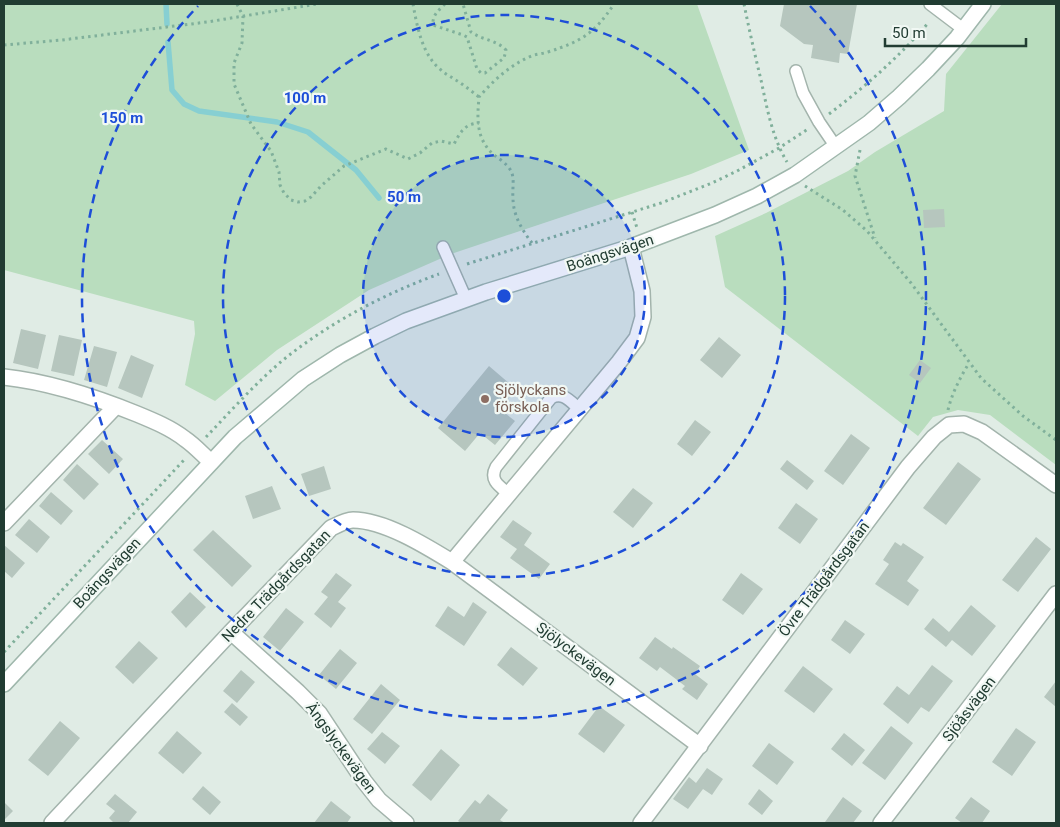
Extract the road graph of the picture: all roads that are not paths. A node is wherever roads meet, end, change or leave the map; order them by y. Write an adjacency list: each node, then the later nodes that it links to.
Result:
1 (930, 4): 3 (lane)
2 (983, 4): 3 (street, Boängsvägen)
3 (963, 30): 5 (street, Boängsvägen)
4 (796, 70): 5 (lane)
5 (836, 147): 7 (street, Boängsvägen)
6 (443, 247): 8 (lane)
7 (631, 247): 8 (street, Boängsvägen); 11 (street)
8 (466, 299): 12 (street, Boängsvägen)
9 (4, 377): 10 (street)
10 (116, 406): 12 (street); 15 (street)
11 (579, 409): 14 (street); 14 (lane)
12 (211, 462): 19 (street, Boängsvägen)
13 (1056, 486): 20 (street, Övre Trädgårdsgatan)
14 (509, 494): 16 (street)
15 (4, 523)
16 (452, 562): 18 (street, Nedre Trädgårdsgatan); 20 (street, Sjölyckevägen)
17 (1056, 594): 24 (street, Sjöåsvägen)
18 (230, 632): 21 (street, Nedre Trädgårdsgatan); 22 (street, Ängslyckevägen)
19 (4, 684)
20 (700, 746): 23 (street, Övre Trädgårdsgatan)
21 (52, 823)
22 (406, 823)
23 (641, 823)
24 (882, 823)

